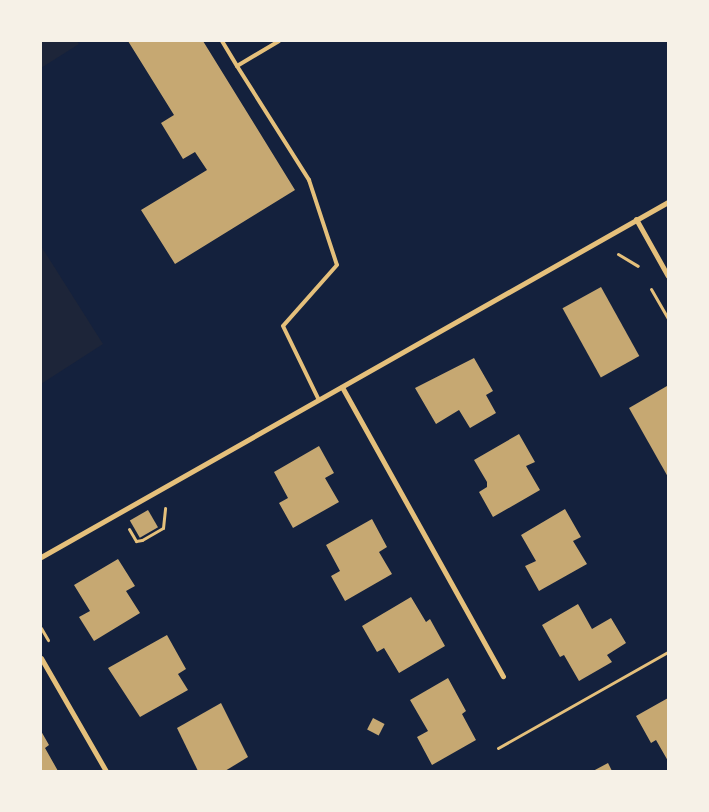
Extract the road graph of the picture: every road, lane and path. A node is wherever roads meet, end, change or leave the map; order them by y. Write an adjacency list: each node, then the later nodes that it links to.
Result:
1 (222, 41): 3 (lane)
2 (279, 41): 3 (lane)
3 (237, 66): 8 (lane)
4 (668, 202): 5 (street)
5 (636, 219): 6 (street); 7 (street)
6 (668, 276)
7 (342, 387): 8 (street); 12 (street)
8 (319, 400): 9 (street)
9 (41, 557)
10 (668, 652): 13 (path)
11 (41, 658): 14 (street)
12 (503, 676)
13 (498, 748)
14 (106, 771)

